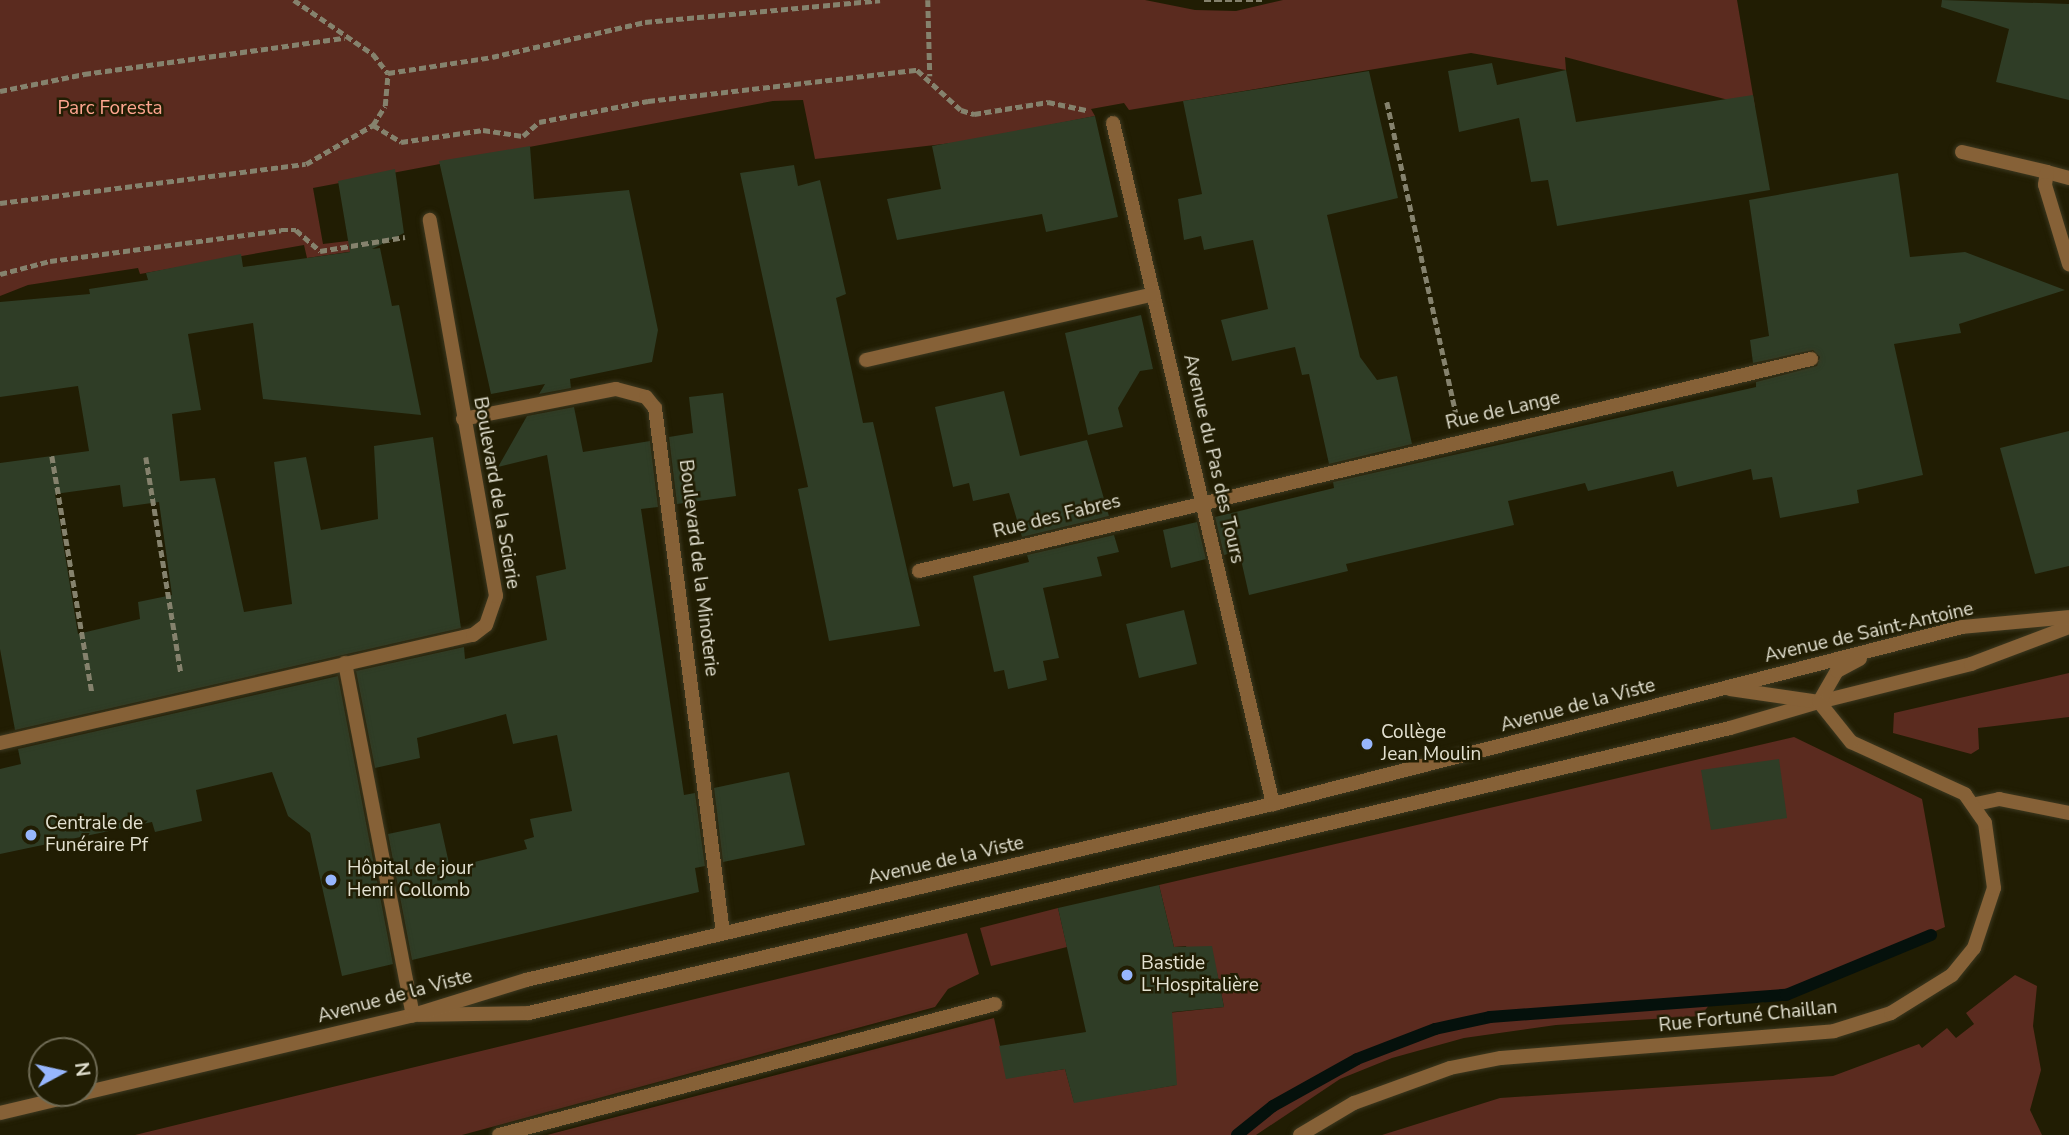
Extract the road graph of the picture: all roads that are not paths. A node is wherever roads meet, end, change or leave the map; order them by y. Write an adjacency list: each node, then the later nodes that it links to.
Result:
1 (1113, 123): 7 (street, Avenue du Pas des Tours)
2 (1962, 152): 3 (street)
3 (2047, 172): 4 (street); 6 (street)
4 (2069, 178)
5 (431, 226): 10 (street, Boulevard de la Scierie)
6 (2069, 264)
7 (1154, 294): 9 (street); 11 (street, Avenue du Pas des Tours)
8 (1811, 359): 11 (street, Rue de Lange)
9 (866, 360)
10 (463, 419): 16 (street, Boulevard de la Scierie); 23 (street, Boulevard de la Minoterie)
11 (1204, 501): 12 (street, Rue des Fabres); 20 (street, Avenue du Pas des Tours)
12 (919, 570)
13 (2069, 617): 15 (street, Avenue de Saint-Antoine)
14 (2069, 627): 18 (street)
15 (1880, 648): 17 (street, Avenue de Saint-Antoine); 18 (street)
16 (345, 663): 19 (street, Boulevard de la Scierie); 25 (street)
17 (1721, 688): 18 (street, Avenue de la Viste); 20 (street, Avenue de la Viste)
18 (1819, 702): 21 (street); 25 (street)
19 (0, 743)
20 (1273, 804): 23 (street, Avenue de la Viste)
21 (1976, 804): 22 (street); 30 (street, Rue Fortuné Chaillan)
22 (2069, 813)
23 (723, 933): 25 (street, Avenue de la Viste)
24 (995, 1004): 29 (street)
25 (413, 1015): 26 (street, Avenue de la Viste)
26 (98, 1090)
27 (28, 1106): 28 (street, Avenue de la Viste)
28 (0, 1113)
29 (499, 1135)
30 (1300, 1135)

